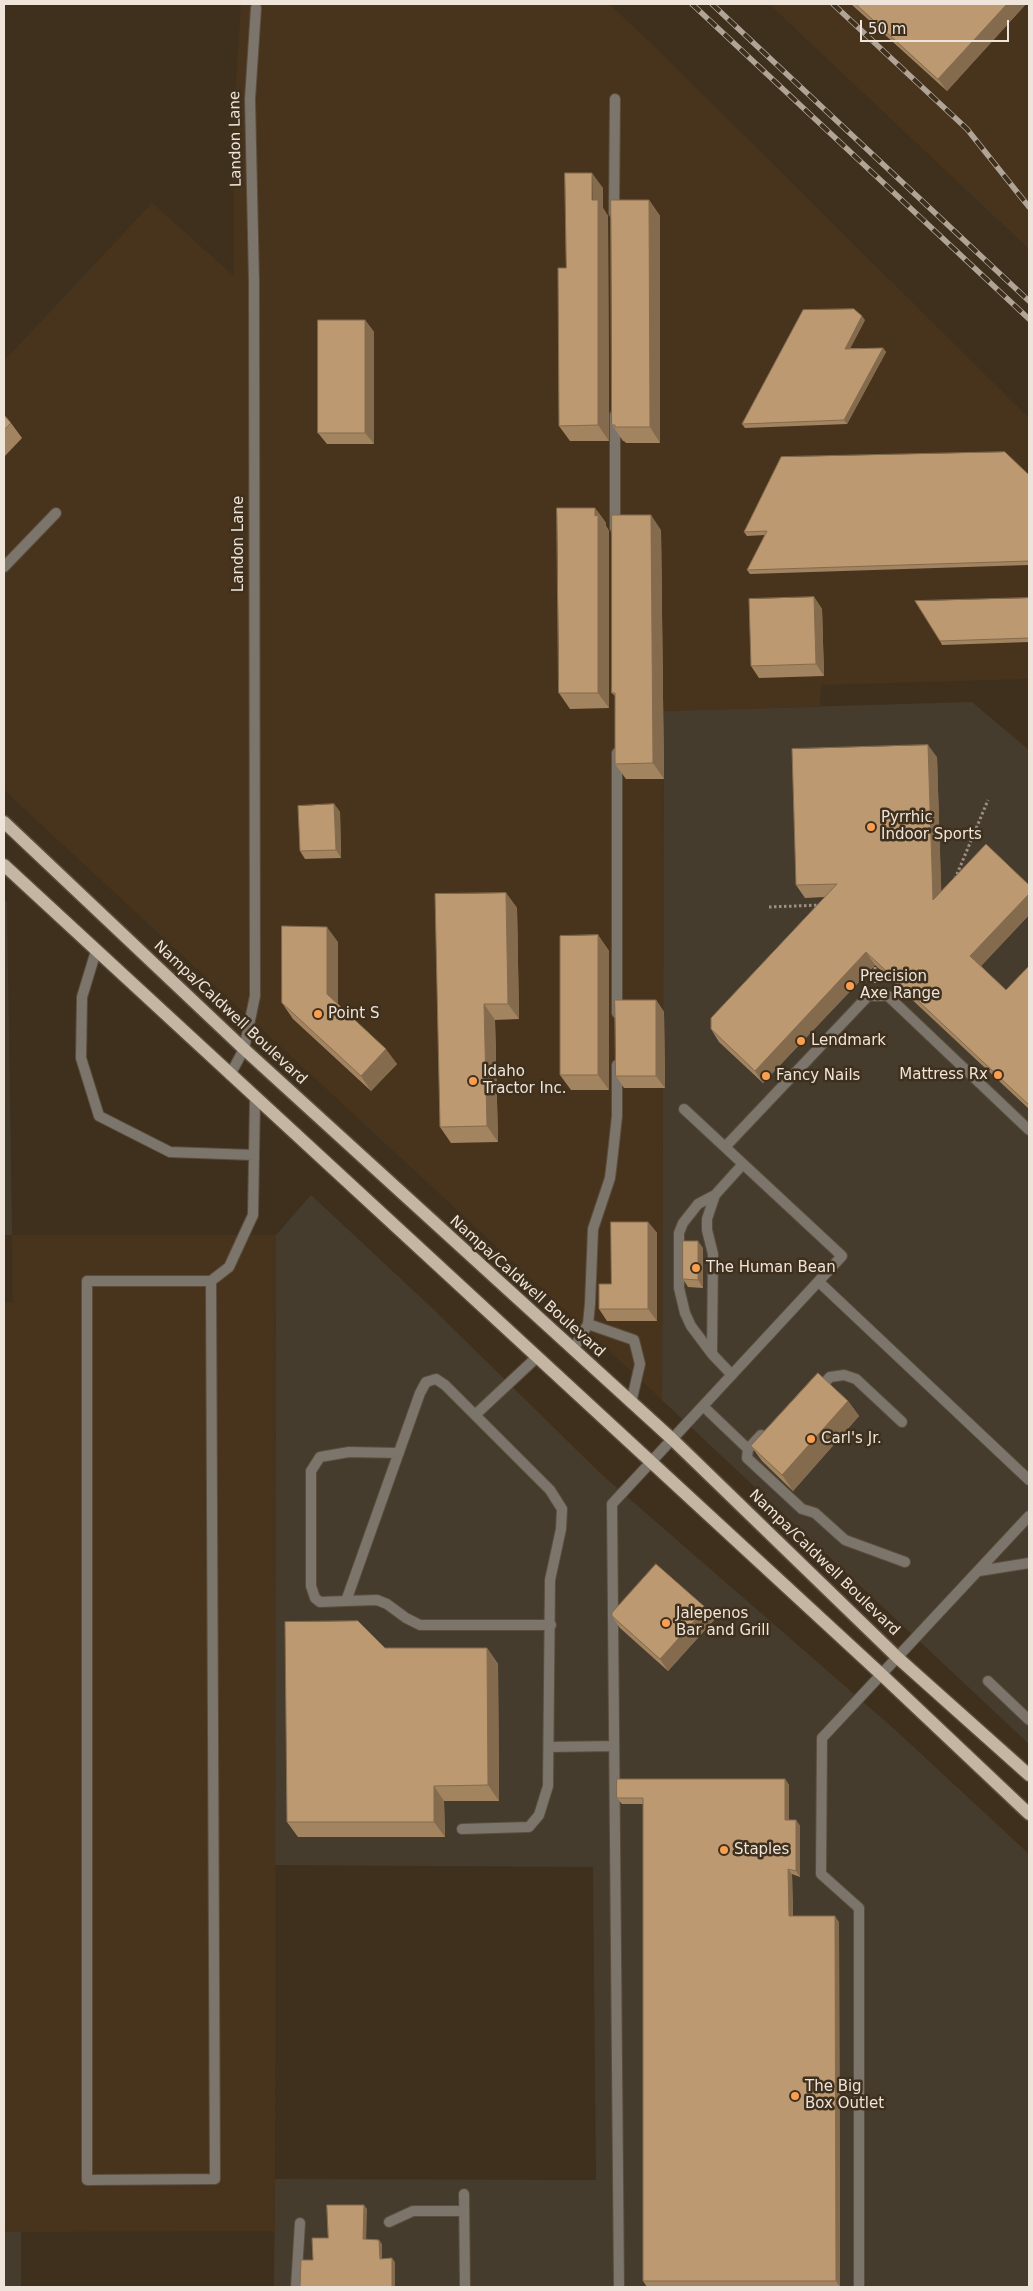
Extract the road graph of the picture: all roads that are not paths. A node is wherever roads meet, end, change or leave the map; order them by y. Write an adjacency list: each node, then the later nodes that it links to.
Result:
1 (256, 8): 13 (street, Landon Lane)
2 (615, 99): 3 (street)
3 (614, 228)
4 (615, 407): 6 (street)
5 (56, 513): 7 (street)
6 (615, 536)
7 (4, 568)
8 (616, 744): 12 (street)
9 (4, 822): 13 (main road, Nampa/Caldwell Boulevard)
10 (4, 866): 11 (main road)
11 (96, 951): 15 (main road); 20 (street)
12 (617, 1019)
13 (244, 1049): 15 (street, Landon Lane); 26 (main road, Nampa/Caldwell Boulevard)
14 (617, 1058): 25 (street)
15 (230, 1075): 16 (main road)
16 (255, 1098): 20 (street); 28 (main road)
17 (684, 1109): 19 (street)
18 (1029, 1130): 19 (street)
19 (725, 1147): 21 (street)
20 (253, 1156): 23 (street)
21 (743, 1164): 22 (street); 24 (street)
22 (715, 1195): 27 (street); 27 (street)
23 (211, 1281): 23 (street)
24 (819, 1282): 29 (street); 40 (street)
25 (588, 1324): 26 (street); 31 (street)
26 (573, 1350): 31 (main road, Nampa/Caldwell Boulevard)
27 (712, 1354): 29 (street)
28 (536, 1358): 33 (street); 39 (main road)
29 (732, 1375): 32 (street)
30 (812, 1396): 34 (street)
31 (632, 1403): 36 (main road, Nampa/Caldwell Boulevard)
32 (703, 1406): 36 (street); 37 (street)
33 (475, 1416): 38 (street); 46 (street)
34 (902, 1422)
35 (770, 1426): 37 (street)
36 (672, 1439): 39 (street); 47 (main road, Nampa/Caldwell Boulevard)
37 (748, 1449): 42 (street)
38 (399, 1453): 45 (street); 45 (street)
39 (650, 1463): 48 (main road); 51 (street)
40 (1029, 1480)
41 (1029, 1516): 44 (street)
42 (905, 1562)
43 (1029, 1563): 44 (street)
44 (979, 1570): 47 (street)
45 (346, 1601): 46 (street)
46 (551, 1625): 52 (street)
47 (898, 1658): 48 (street); 53 (main road, Nampa/Caldwell Boulevard)
48 (882, 1675): 54 (main road); 63 (street)
49 (988, 1681): 50 (street)
50 (1029, 1720)
51 (612, 1746): 52 (street); 62 (street)
52 (549, 1747): 55 (street)
53 (1029, 1775)
54 (1029, 1814)
55 (462, 1829)
56 (464, 2194): 57 (street)
57 (464, 2211): 58 (street); 61 (street)
58 (389, 2222)
59 (300, 2223): 60 (street)
60 (296, 2287)
61 (465, 2287)
62 (619, 2287)
63 (859, 2287)

